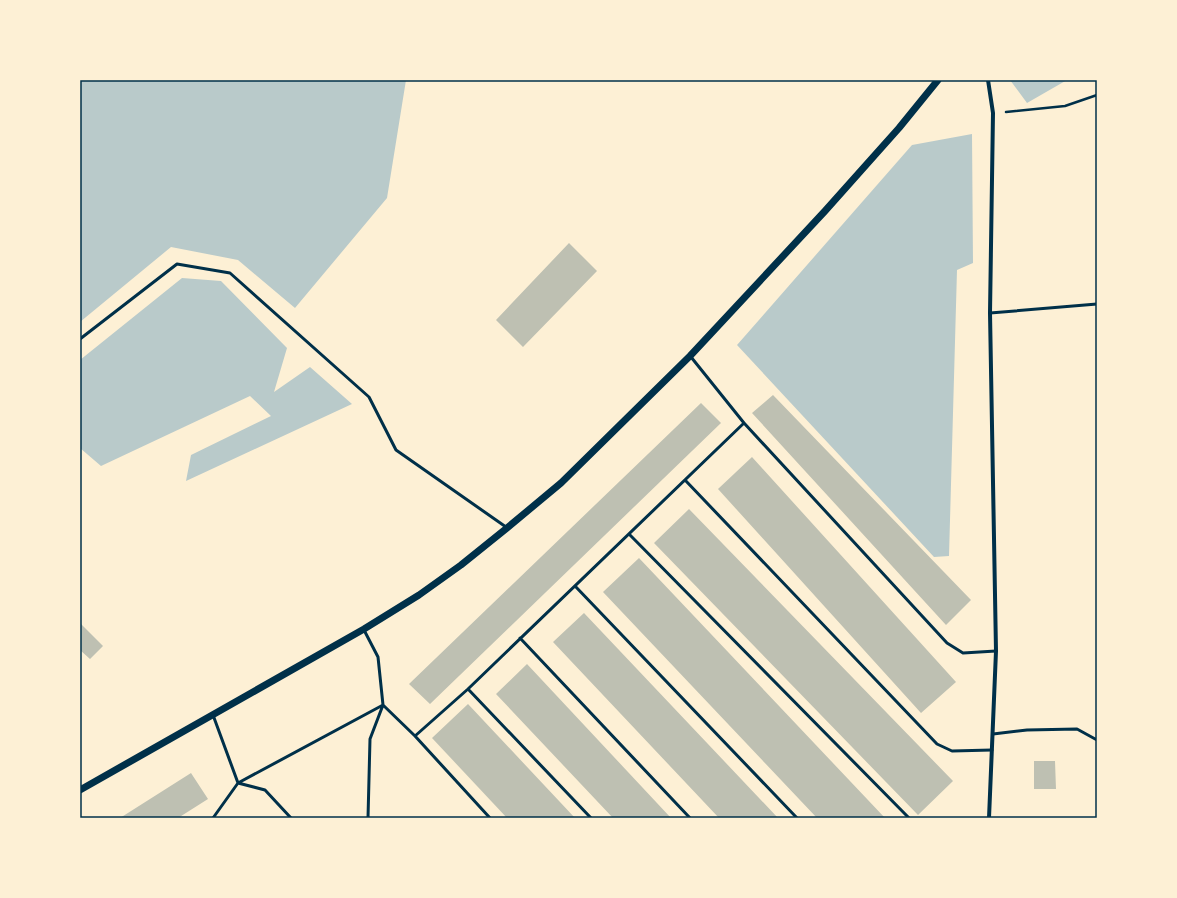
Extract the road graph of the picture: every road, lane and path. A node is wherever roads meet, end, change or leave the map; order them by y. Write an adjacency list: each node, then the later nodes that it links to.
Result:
1 (938, 80): 8 (street)
2 (988, 80): 4 (street)
3 (1097, 95): 4 (path)
4 (993, 113): 6 (street)
5 (1097, 304): 6 (lane)
6 (990, 313): 16 (street)
7 (80, 339): 11 (lane)
8 (690, 356): 9 (lane); 11 (street)
9 (744, 423): 10 (lane); 16 (lane)
10 (685, 480): 12 (lane); 23 (lane)
11 (508, 528): 14 (street)
12 (629, 534): 13 (lane); 33 (lane)
13 (575, 586): 15 (lane); 32 (lane)
14 (364, 629): 18 (lane); 19 (street)
15 (520, 638): 17 (lane); 31 (lane)
16 (996, 651): 20 (street)
17 (468, 689): 21 (lane); 30 (lane)
18 (383, 705): 21 (lane); 24 (lane); 28 (lane)
19 (213, 715): 24 (lane); 25 (street)
20 (993, 734): 22 (lane); 23 (street)
21 (415, 736): 29 (lane)
22 (1097, 740)
23 (992, 750): 34 (street)
24 (238, 782): 26 (lane); 27 (lane)
25 (80, 790)
26 (213, 818)
27 (291, 818)
28 (368, 818)
29 (490, 818)
30 (591, 818)
31 (690, 818)
32 (797, 818)
33 (909, 818)
34 (989, 818)

